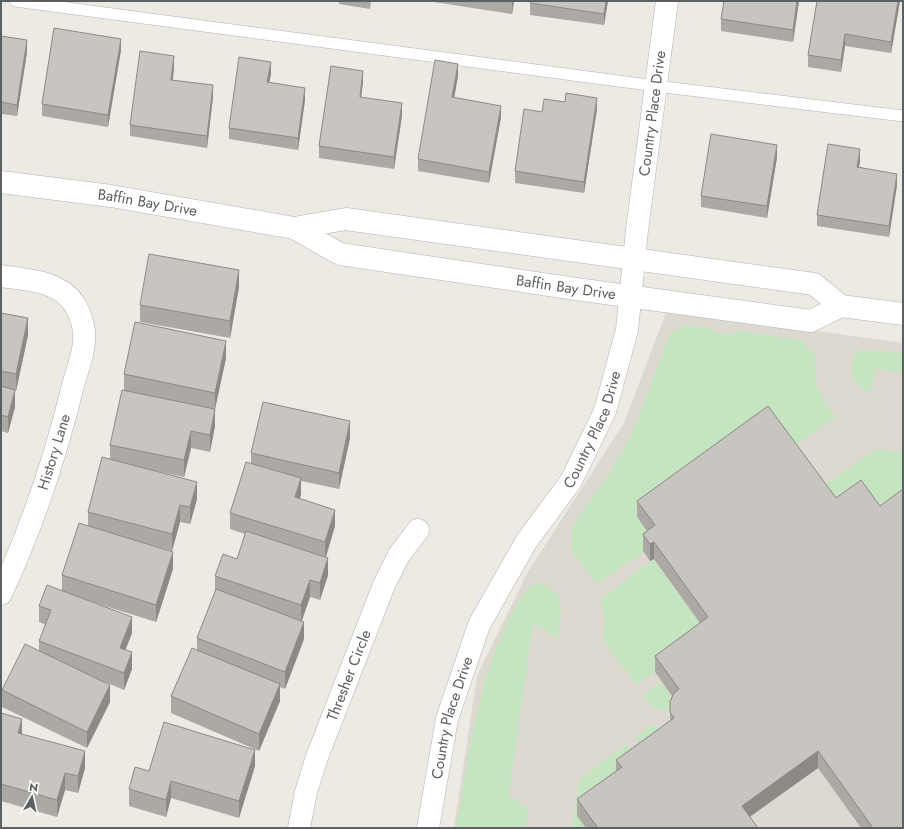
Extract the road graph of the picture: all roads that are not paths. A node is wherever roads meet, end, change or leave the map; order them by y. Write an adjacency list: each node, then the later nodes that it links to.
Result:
1 (15, 1): 3 (lane)
2 (668, 1): 3 (street, Country Place Drive)
3 (656, 86): 4 (lane); 7 (street, Country Place Drive)
4 (903, 116)
5 (1, 182): 6 (street, Baffin Bay Drive)
6 (294, 228): 7 (street, Baffin Bay Drive); 9 (street, Baffin Bay Drive)
7 (634, 259): 9 (street, Country Place Drive); 10 (street, Baffin Bay Drive)
8 (1, 276): 13 (street, History Lane)
9 (631, 297): 10 (street, Baffin Bay Drive); 15 (street, Country Place Drive)
10 (842, 306): 11 (street)
11 (903, 314)
12 (418, 530): 14 (street, Thresher Circle)
13 (1, 594)
14 (299, 828)
15 (428, 828)

